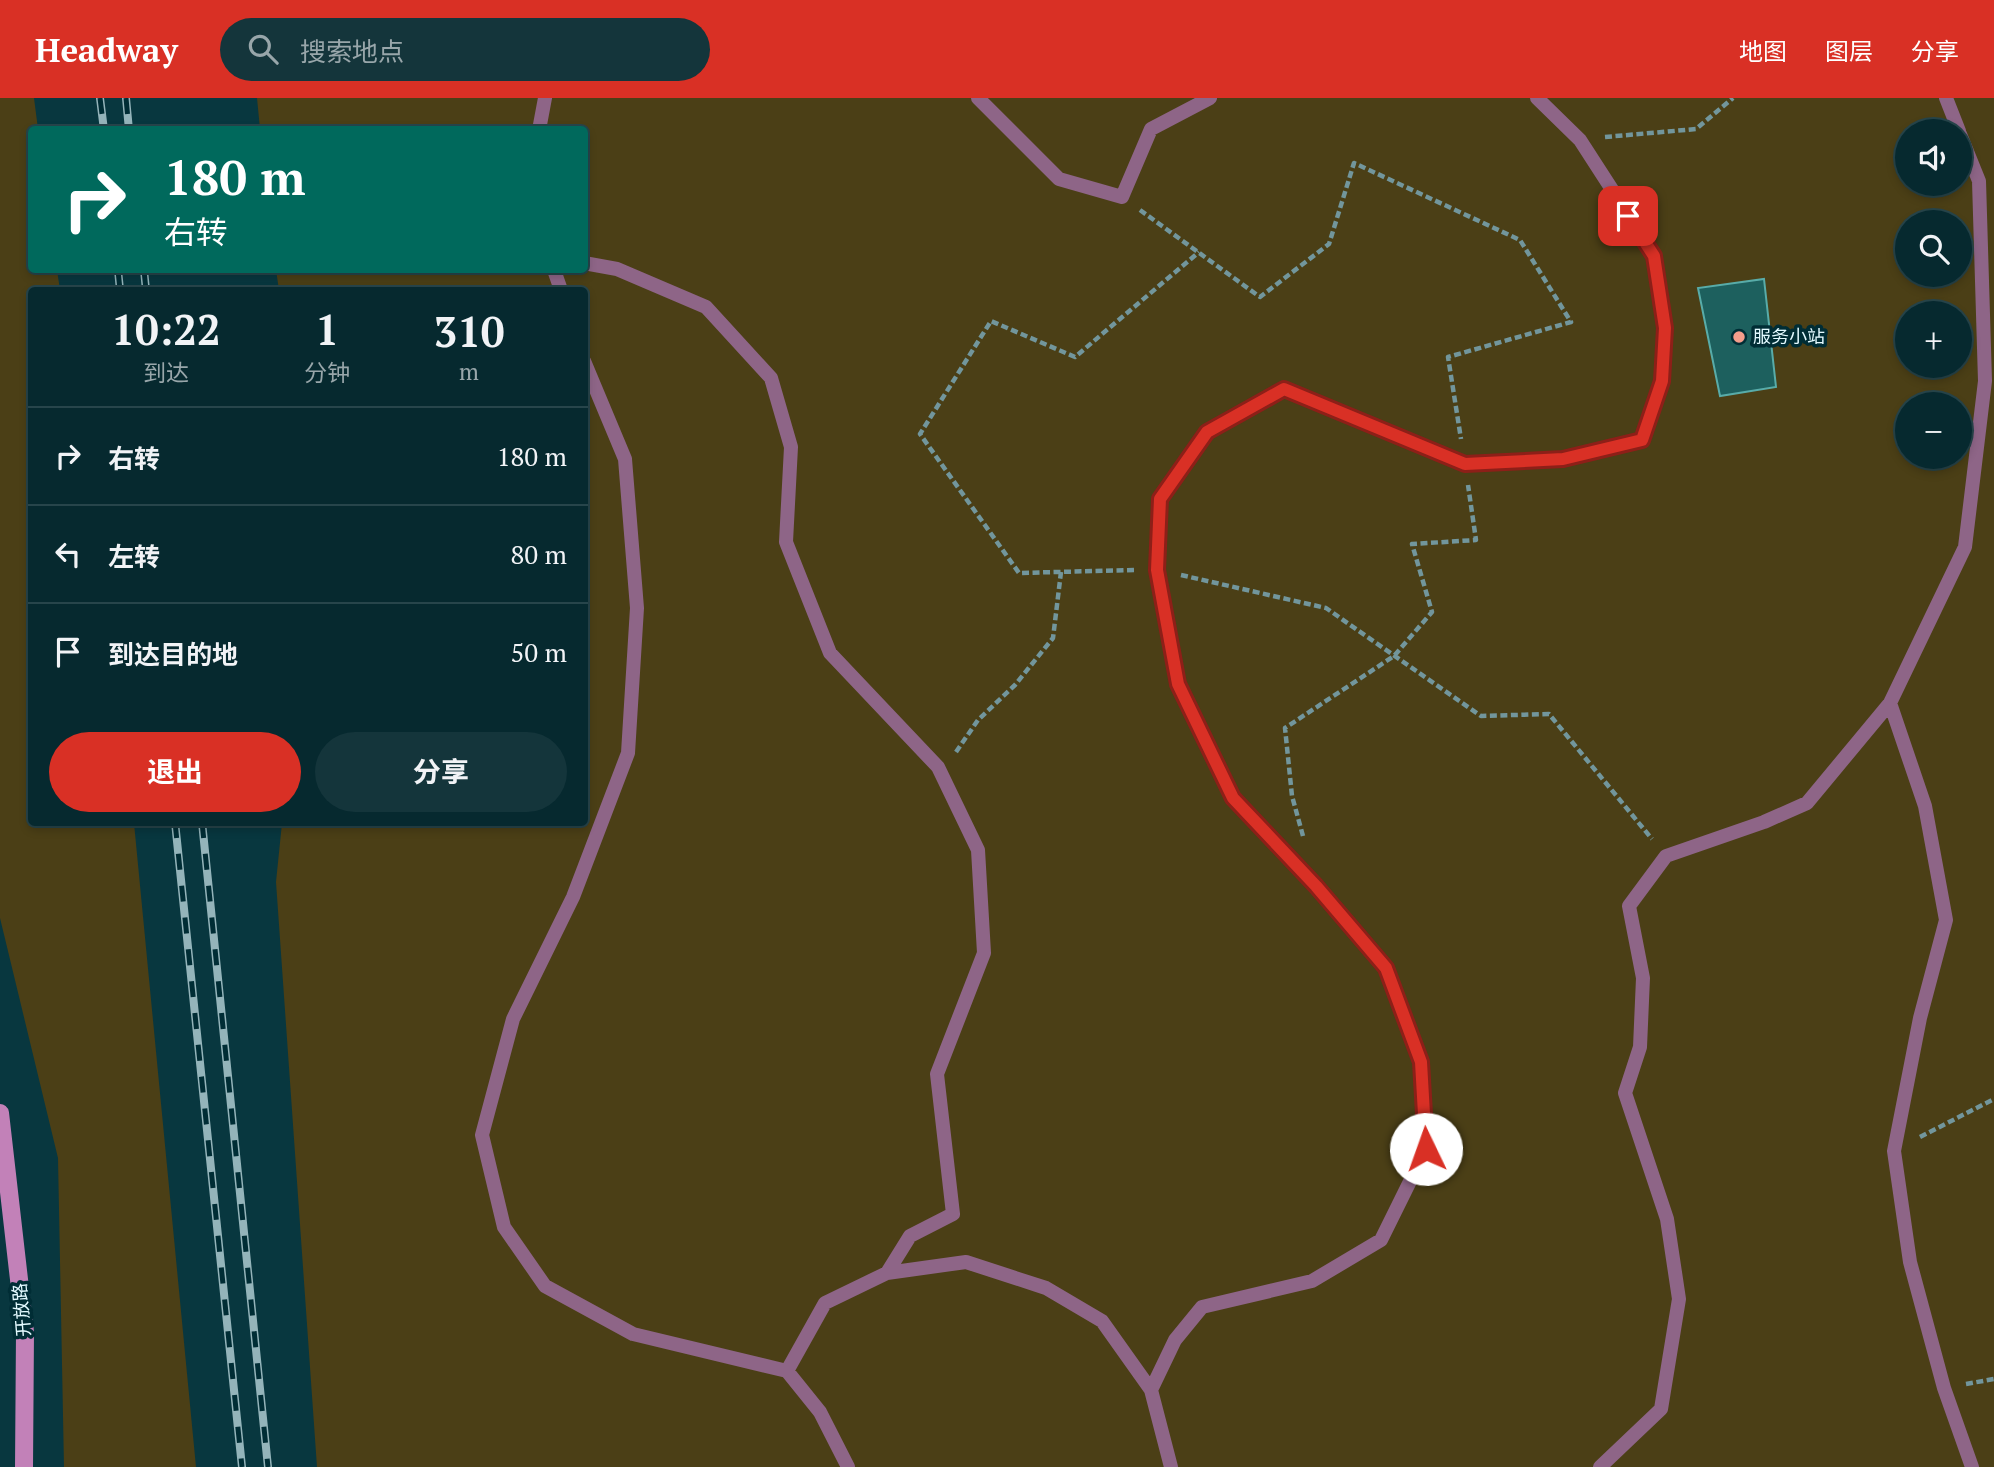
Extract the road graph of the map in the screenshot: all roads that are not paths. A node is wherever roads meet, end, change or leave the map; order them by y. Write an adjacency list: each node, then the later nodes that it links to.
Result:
1 (545, 98): 7 (lane)
2 (978, 98): 3 (lane)
3 (1210, 98)
4 (1537, 98): 15 (lane)
5 (1946, 98): 6 (lane)
6 (1955, 119)
7 (540, 126)
8 (1972, 163): 11 (lane)
9 (588, 264): 13 (lane)
10 (588, 371): 14 (lane)
11 (1890, 704): 19 (lane); 20 (lane)
12 (0, 1112): 16 (main road, 开放路)
13 (887, 1273): 14 (lane); 15 (lane)
14 (787, 1371): 17 (lane)
15 (1151, 1390): 18 (lane)
16 (24, 1467)
17 (848, 1467)
18 (1171, 1467)
19 (1601, 1467)
20 (1972, 1467)

